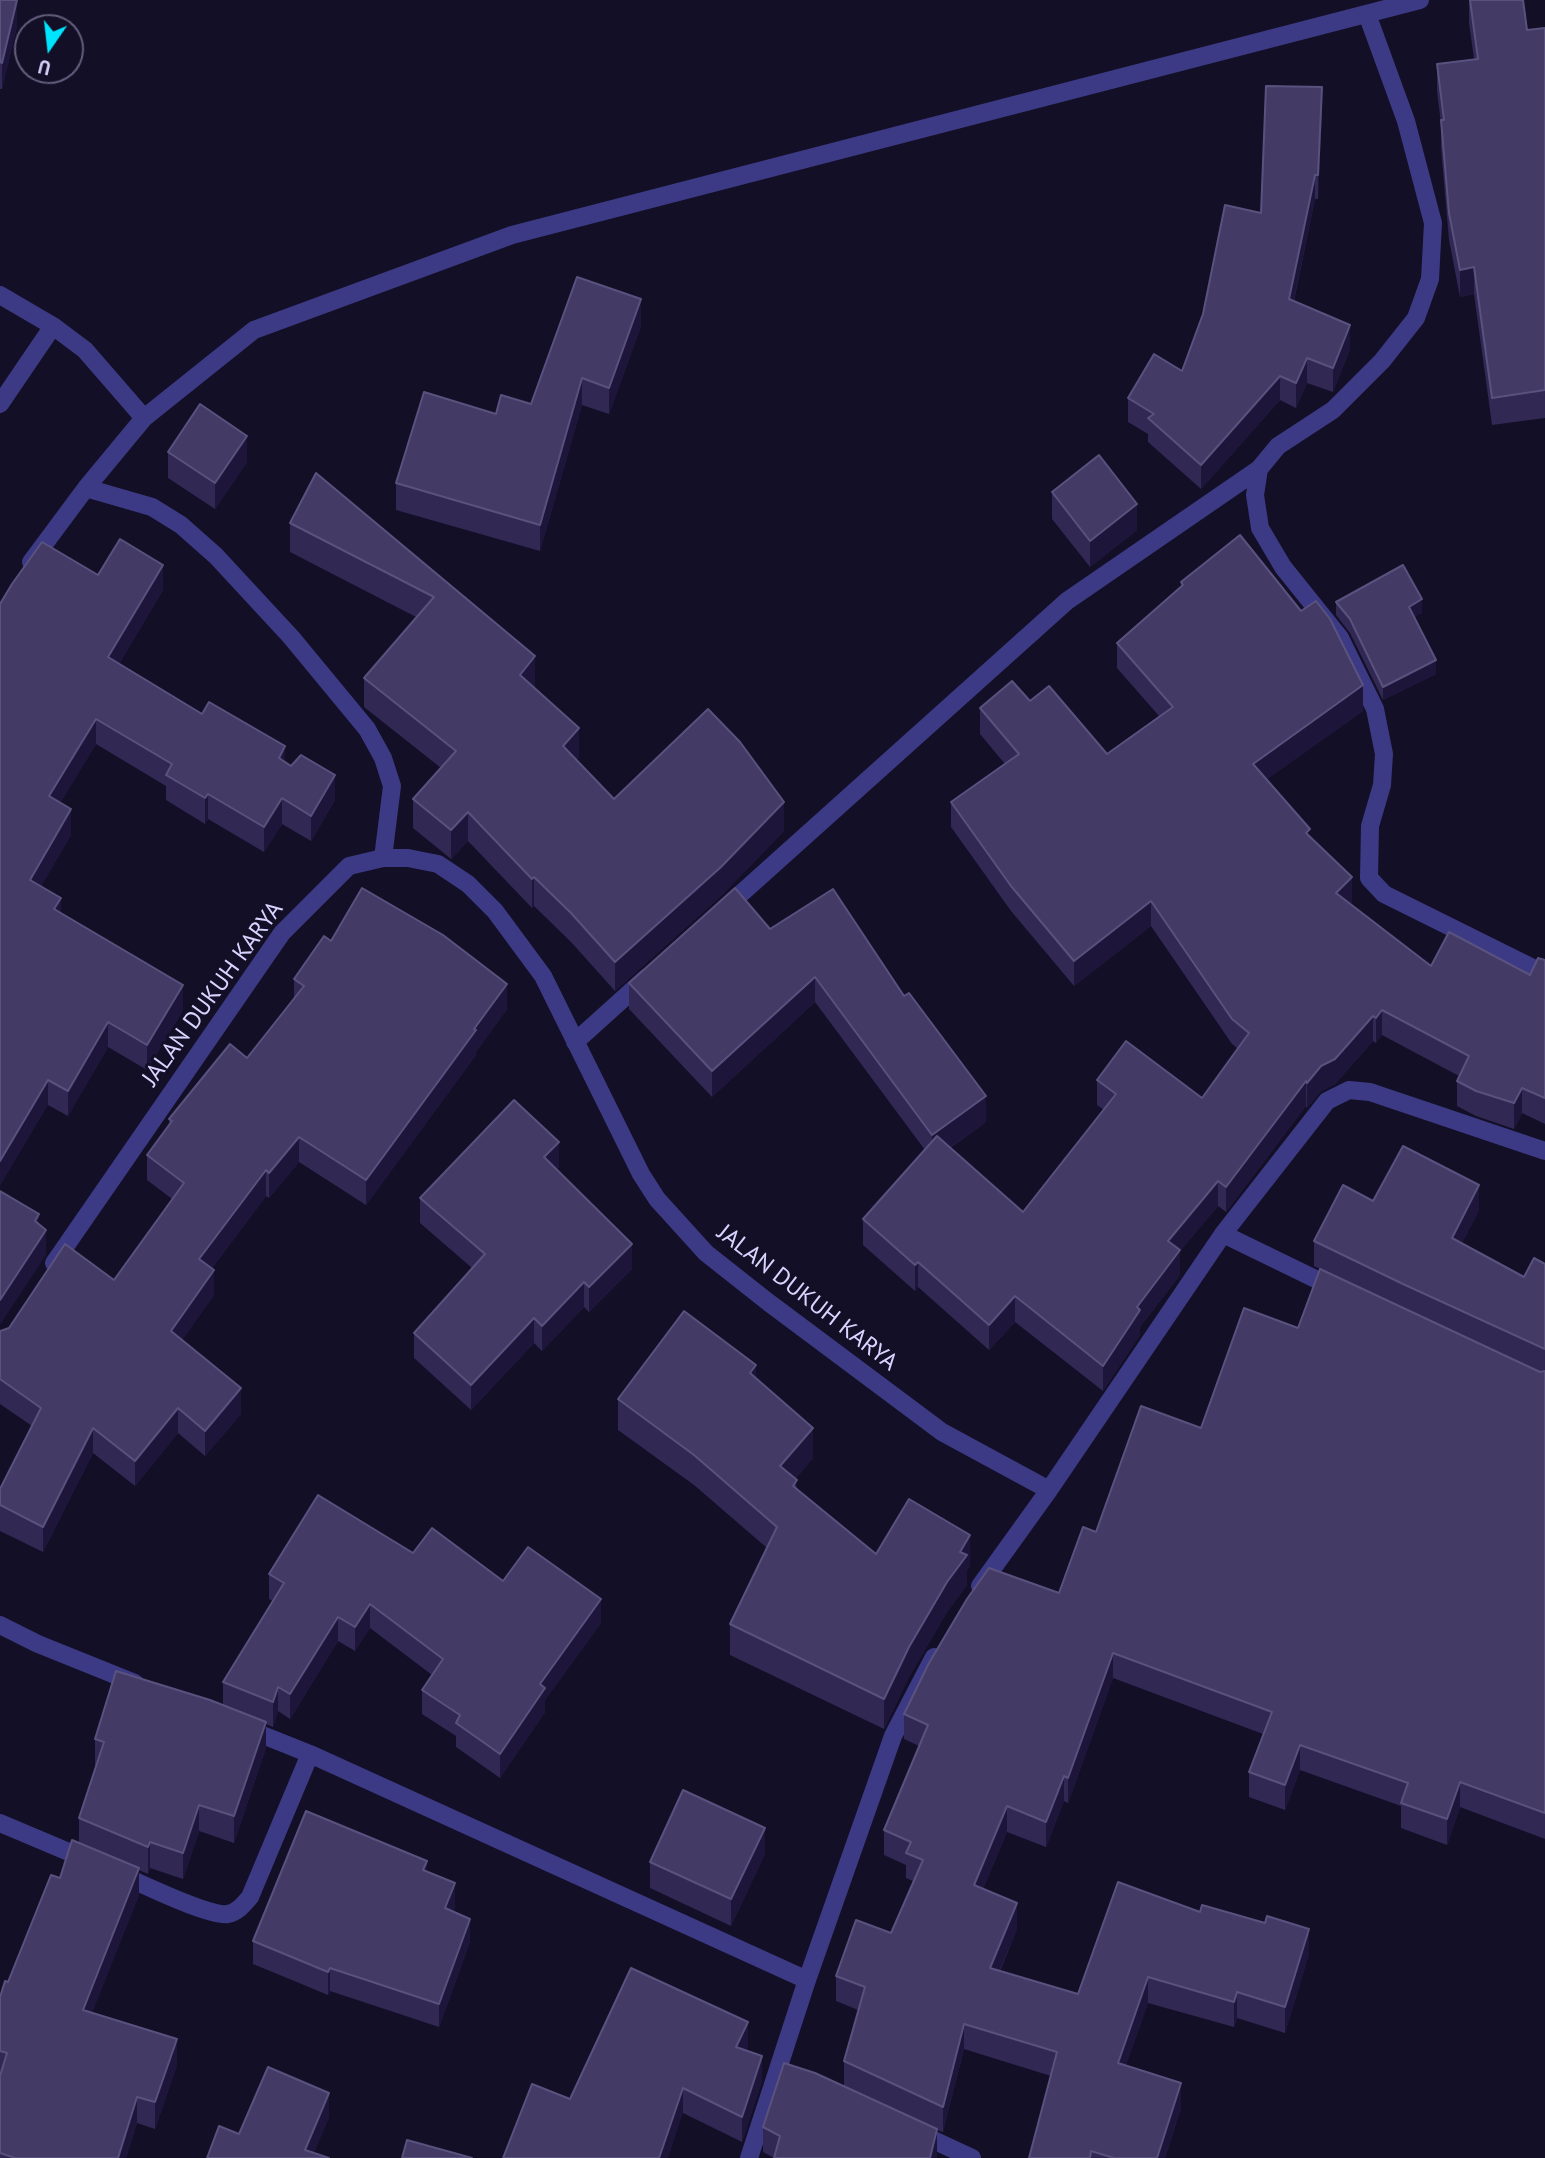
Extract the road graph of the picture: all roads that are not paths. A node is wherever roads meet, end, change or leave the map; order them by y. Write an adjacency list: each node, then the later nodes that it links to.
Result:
1 (1420, 0): 2 (street)
2 (1367, 14): 6 (street); 7 (street)
3 (0, 295): 4 (street)
4 (53, 326): 5 (street); 6 (street)
5 (0, 404)
6 (144, 418): 8 (street)
7 (1259, 469): 11 (street); 13 (street)
8 (86, 488): 9 (street); 10 (street)
9 (24, 573)
10 (383, 858): 14 (street, JALAN DUKUH KARYA); 17 (street, JALAN DUKUH KARYA)
11 (709, 922)
12 (658, 968): 14 (street)
13 (1545, 974)
14 (575, 1042): 19 (street, JALAN DUKUH KARYA)
15 (1545, 1151): 16 (street)
16 (1223, 1234): 18 (street); 19 (street)
17 (44, 1279)
18 (1348, 1295)
19 (1049, 1490): 20 (street)
20 (972, 1597)
21 (0, 1625): 23 (street)
22 (944, 1640): 27 (street)
23 (155, 1691)
24 (232, 1723): 25 (street)
25 (310, 1754): 26 (street); 27 (street)
26 (0, 1823)
27 (807, 1980): 29 (street)
28 (899, 2125): 30 (street)
29 (749, 2158)
30 (972, 2158)

